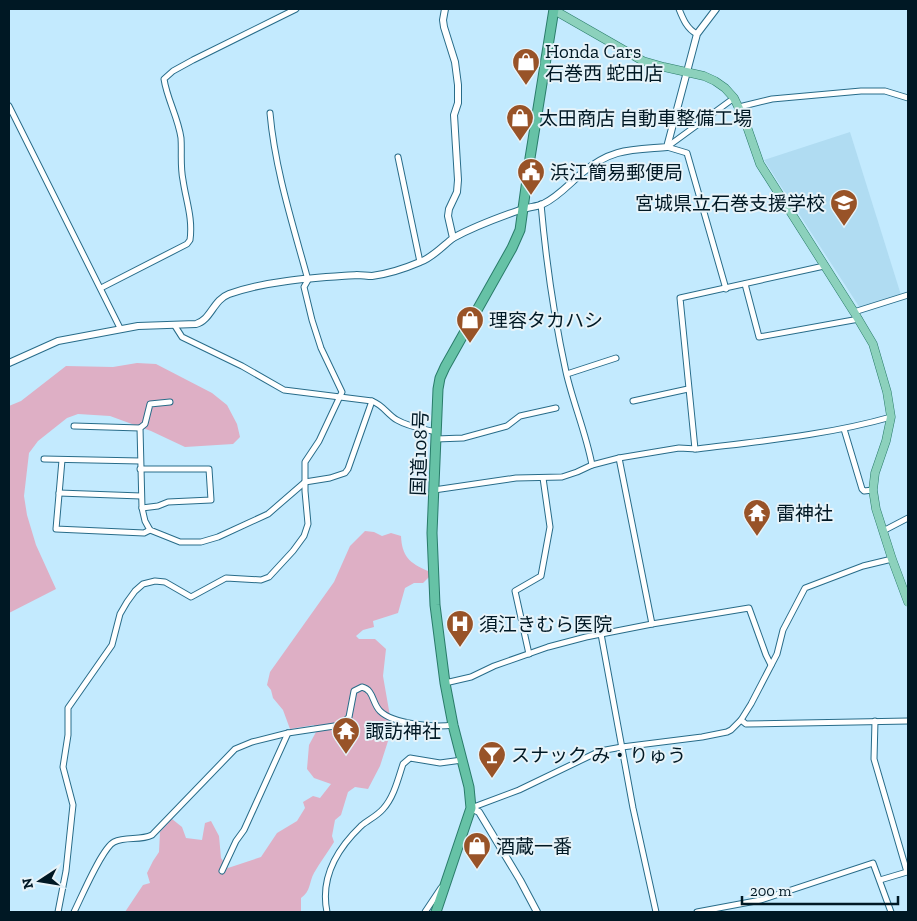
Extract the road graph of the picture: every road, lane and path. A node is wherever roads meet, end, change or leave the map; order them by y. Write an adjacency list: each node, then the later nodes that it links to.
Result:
1 (296, 9): 22 (street)
2 (446, 9): 17 (street)
3 (679, 9): 6 (street)
4 (716, 9): 6 (street)
5 (554, 10): 7 (main road); 16 (highway, 国道108号)
6 (697, 34): 7 (street)
7 (688, 72): 8 (main road); 13 (street)
8 (734, 98): 11 (main road); 13 (street)
9 (908, 98): 11 (street)
10 (9, 106): 22 (street)
11 (739, 107): 19 (main road)
12 (270, 113): 20 (street)
13 (667, 147): 15 (street); 23 (street)
14 (398, 157): 18 (street)
15 (541, 204): 16 (street); 31 (street)
16 (523, 209): 17 (street); 42 (highway, 国道108号)
17 (454, 238): 18 (street)
18 (420, 262): 20 (street)
19 (824, 266): 21 (street); 25 (main road)
20 (308, 280): 27 (street); 33 (street)
21 (745, 284): 23 (street); 26 (street)
22 (101, 288): 28 (street)
23 (726, 288): 32 (street)
24 (908, 295): 25 (street)
25 (854, 312): 26 (main road)
26 (859, 319): 38 (main road)
27 (174, 326): 28 (street); 33 (street)
28 (120, 328): 30 (street)
29 (616, 358): 31 (street)
30 (9, 363)
31 (567, 374): 48 (street)
32 (688, 389): 35 (street); 43 (street)
33 (340, 397): 34 (street); 51 (street)
34 (372, 401): 42 (street); 51 (street)
35 (633, 401)
36 (170, 402): 40 (street)
37 (556, 408): 42 (street)
38 (891, 417): 41 (street); 53 (main road)
39 (74, 426): 40 (street)
40 (140, 428): 47 (street)
41 (844, 429): 43 (street); 53 (street)
42 (436, 435): 52 (highway, 国道108号)
43 (695, 449): 44 (street)
44 (619, 458): 48 (street); 62 (street)
45 (44, 459): 46 (street)
46 (62, 460): 47 (street); 54 (street)
47 (140, 461): 49 (street)
48 (592, 465): 50 (street)
49 (140, 469): 55 (street); 56 (street)
50 (543, 478): 52 (street); 64 (street)
51 (305, 482): 58 (street); 78 (street)
52 (434, 490): 66 (highway, 国道108号)
53 (873, 490): 59 (main road)
54 (59, 493): 55 (street); 58 (street)
55 (141, 496): 56 (street)
56 (142, 508): 58 (street)
57 (908, 518): 59 (street)
58 (150, 530)
59 (883, 531): 60 (main road)
60 (892, 559): 61 (main road); 65 (street)
61 (907, 597)
62 (652, 624): 63 (street); 65 (street)
63 (601, 634): 64 (street); 72 (street)
64 (529, 654): 66 (street)
65 (771, 665): 67 (street)
66 (445, 683): 70 (highway, 国道108号)
67 (741, 720): 68 (street); 72 (street)
68 (876, 721): 69 (street); 77 (street)
69 (908, 721)
70 (453, 725): 71 (street); 73 (highway, 国道108号)
71 (288, 733): 75 (street); 79 (street)
72 (622, 747): 74 (street); 84 (street)
73 (462, 760): 74 (highway, 国道108号); 80 (street)
74 (471, 808): 76 (highway, 国道108号); 83 (street)
75 (222, 871)
76 (447, 879): 81 (street); 82 (highway, 国道108号)
77 (880, 880): 85 (street); 86 (street)
78 (58, 912)
79 (74, 912)
80 (328, 912)
81 (425, 912)
82 (436, 912)
83 (537, 912)
84 (656, 912)
85 (697, 912)
86 (891, 912)

